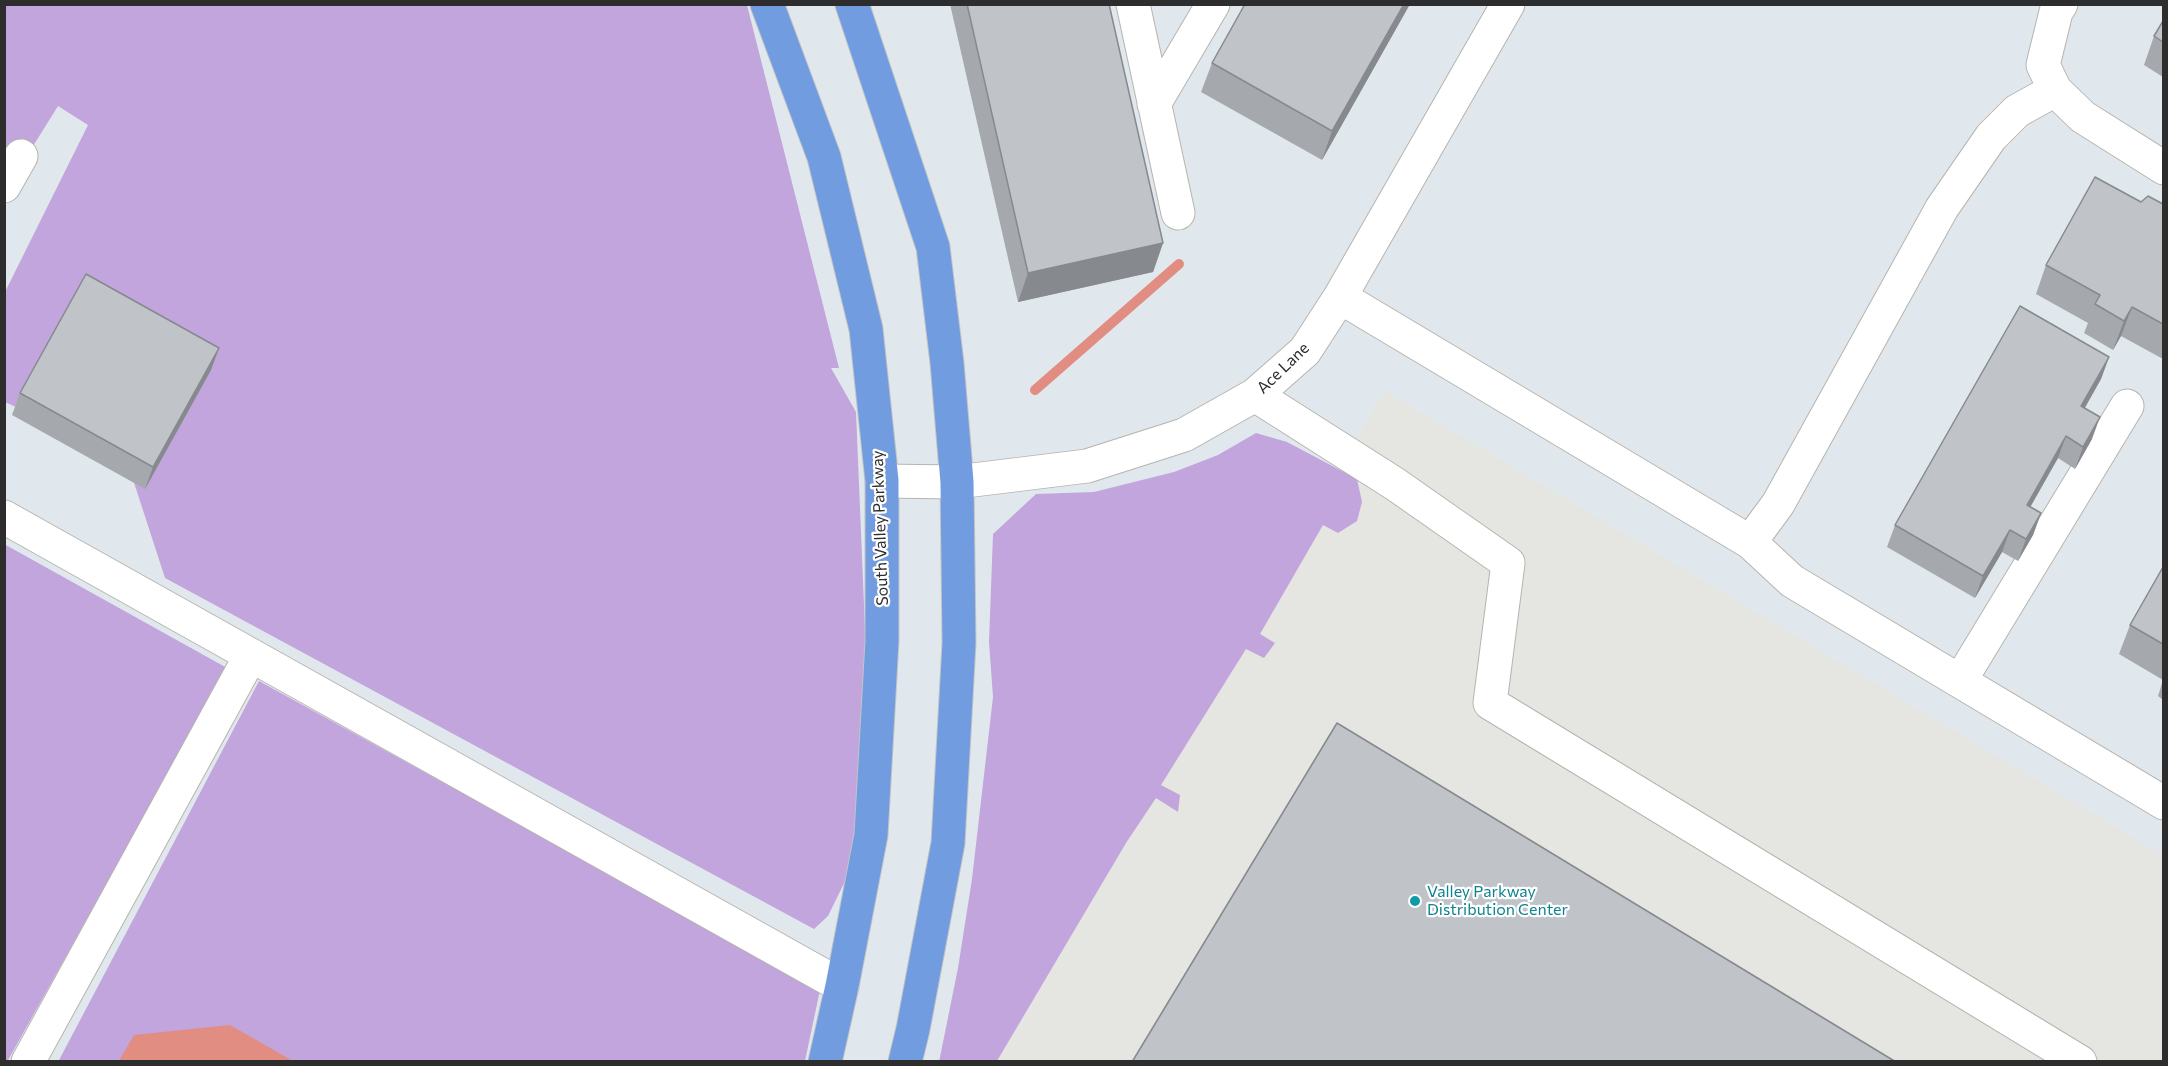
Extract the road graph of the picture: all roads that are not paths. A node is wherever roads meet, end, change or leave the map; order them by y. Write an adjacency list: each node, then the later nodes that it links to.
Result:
1 (767, 4): 16 (main road, South Valley Parkway)
2 (852, 4): 17 (main road)
3 (1133, 4): 8 (street)
4 (1212, 4): 8 (street)
5 (1508, 4): 13 (street, Ace Lane)
6 (2061, 4): 7 (street)
7 (2055, 90): 10 (street); 19 (street)
8 (1155, 104): 12 (street)
9 (21, 156): 11 (street)
10 (2163, 168)
11 (4, 186)
12 (1178, 213)
13 (1340, 297): 14 (street, Ace Lane); 19 (street)
14 (1255, 395): 17 (street, Ace Lane); 27 (street)
15 (2127, 406): 21 (street)
16 (882, 482): 17 (street, Ace Lane); 23 (main road, South Valley Parkway)
17 (957, 482): 26 (main road)
18 (4, 517): 20 (street)
19 (1750, 542): 21 (street)
20 (251, 655): 23 (street); 24 (street)
21 (1960, 681): 22 (street)
22 (2163, 802)
23 (842, 986): 25 (main road, South Valley Parkway)
24 (28, 1062)
25 (825, 1062)
26 (905, 1062)
27 (2080, 1062)

